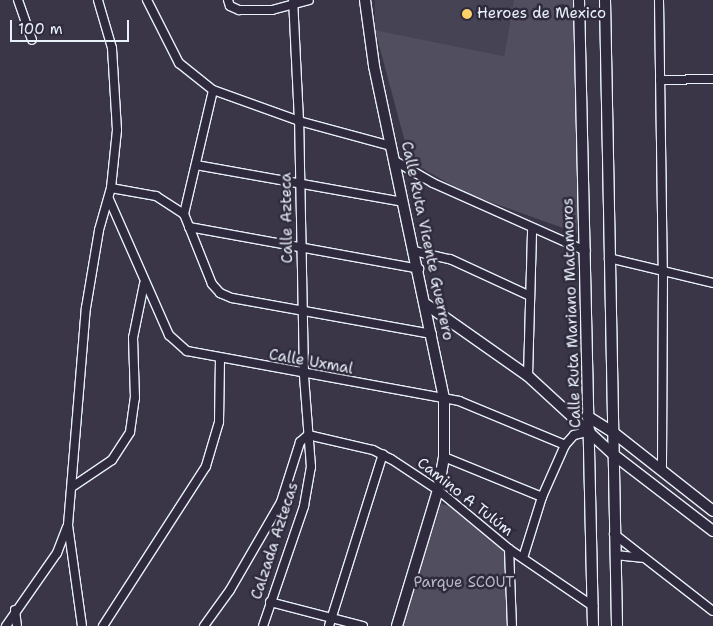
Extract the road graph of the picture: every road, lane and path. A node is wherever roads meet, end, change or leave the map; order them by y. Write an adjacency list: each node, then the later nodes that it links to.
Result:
1 (18, 0): 11 (street)
2 (98, 0): 20 (street)
3 (147, 0): 14 (street)
4 (228, 0): 10 (street)
5 (309, 0): 10 (street)
6 (365, 0): 16 (main road, Calle Ruta Vicente Guerrero)
7 (579, 0): 27 (main road, Calle Ruta Mariano Matamoros)
8 (605, 0): 29 (main road)
9 (659, 0): 13 (street)
10 (294, 3): 15 (street, Calle Azteca)
11 (32, 40)
12 (713, 79): 13 (street)
13 (660, 80): 31 (street)
14 (213, 90): 15 (street); 18 (street)
15 (299, 121): 16 (street); 19 (street, Calle Azteca)
16 (391, 146): 17 (main road, Calle Ruta Vicente Guerrero)
17 (395, 161): 22 (main road, Calle Ruta Vicente Guerrero); 25 (street)
18 (196, 165): 19 (street); 23 (street)
19 (300, 184): 22 (street); 26 (street, Calle Azteca)
20 (111, 188): 21 (street); 23 (street)
21 (109, 199): 33 (street, Calle Uxmal); 52 (street)
22 (403, 202): 28 (main road, Calle Ruta Vicente Guerrero)
23 (184, 214): 24 (street)
24 (189, 227): 26 (street); 36 (street)
25 (532, 229): 27 (street); 34 (street)
26 (301, 247): 30 (street); 36 (street, Calle Azteca)
27 (586, 251): 43 (main road, Calle Ruta Mariano Matamoros)
28 (414, 252): 30 (main road, Calle Ruta Vicente Guerrero); 34 (street)
29 (609, 258): 31 (street); 45 (main road)
30 (419, 269): 35 (main road, Calle Ruta Vicente Guerrero)
31 (664, 271): 32 (street); 51 (street)
32 (713, 283)
33 (144, 284): 38 (street, Calle Uxmal); 52 (street)
34 (530, 296): 40 (street)
35 (427, 305): 37 (main road, Calle Ruta Vicente Guerrero); 40 (main road)
36 (303, 310): 37 (street); 39 (street, Calle Azteca)
37 (432, 334): 41 (main road, Calle Ruta Vicente Guerrero)
38 (220, 360): 39 (street, Calle Uxmal); 71 (street)
39 (304, 375): 41 (street, Calle Uxmal); 46 (street, Calle Azteca)
40 (528, 376): 42 (main road)
41 (444, 399): 47 (street, Calle Uxmal); 50 (main road, Calle Ruta Vicente Guerrero)
42 (571, 413): 43 (main road); 44 (main road)
43 (590, 418): 44 (main road, Calle Ruta Mariano Matamoros); 45 (main road)
44 (591, 431): 47 (street); 49 (main road); 64 (main road, Calle Ruta Mariano Matamoros)
45 (614, 433): 49 (main road); 51 (main road)
46 (308, 435): 48 (street, Camino A Tulúm); 63 (street, Calzada Aztecas); 72 (street)
47 (565, 445): 54 (street)
48 (383, 454): 53 (street, Camino A Tulúm); 67 (street)
49 (614, 454): 57 (main road); 58 (main road)
50 (444, 457): 53 (main road, Calle Ruta Vicente Guerrero); 54 (street)
51 (662, 470): 55 (main road)
52 (72, 487): 56 (street)
53 (438, 490): 59 (street, Camino A Tulúm); 75 (main road, Calle Ruta Vicente Guerrero)
54 (542, 497): 61 (street)
55 (713, 511)
56 (68, 525): 65 (street); 70 (street)
57 (713, 530)
58 (614, 534): 60 (main road); 62 (street)
59 (509, 549): 61 (street, Camino A Tulúm); 76 (street)
60 (615, 555): 62 (street); 78 (main road)
61 (523, 558): 64 (street, Camino A Tulúm)
62 (642, 558): 66 (street)
63 (270, 602): 67 (street); 73 (street, Calzada Aztecas)
64 (594, 606): 77 (main road, Calle Ruta Mariano Matamoros)
65 (15, 610): 68 (street); 69 (street)
66 (713, 611)
67 (330, 622): 74 (street)
68 (6, 626)
69 (17, 626)
70 (82, 626)
71 (103, 626)
72 (204, 626)
73 (263, 626)
74 (363, 626)
75 (397, 626)
76 (512, 626)
77 (593, 626)
78 (616, 626)

